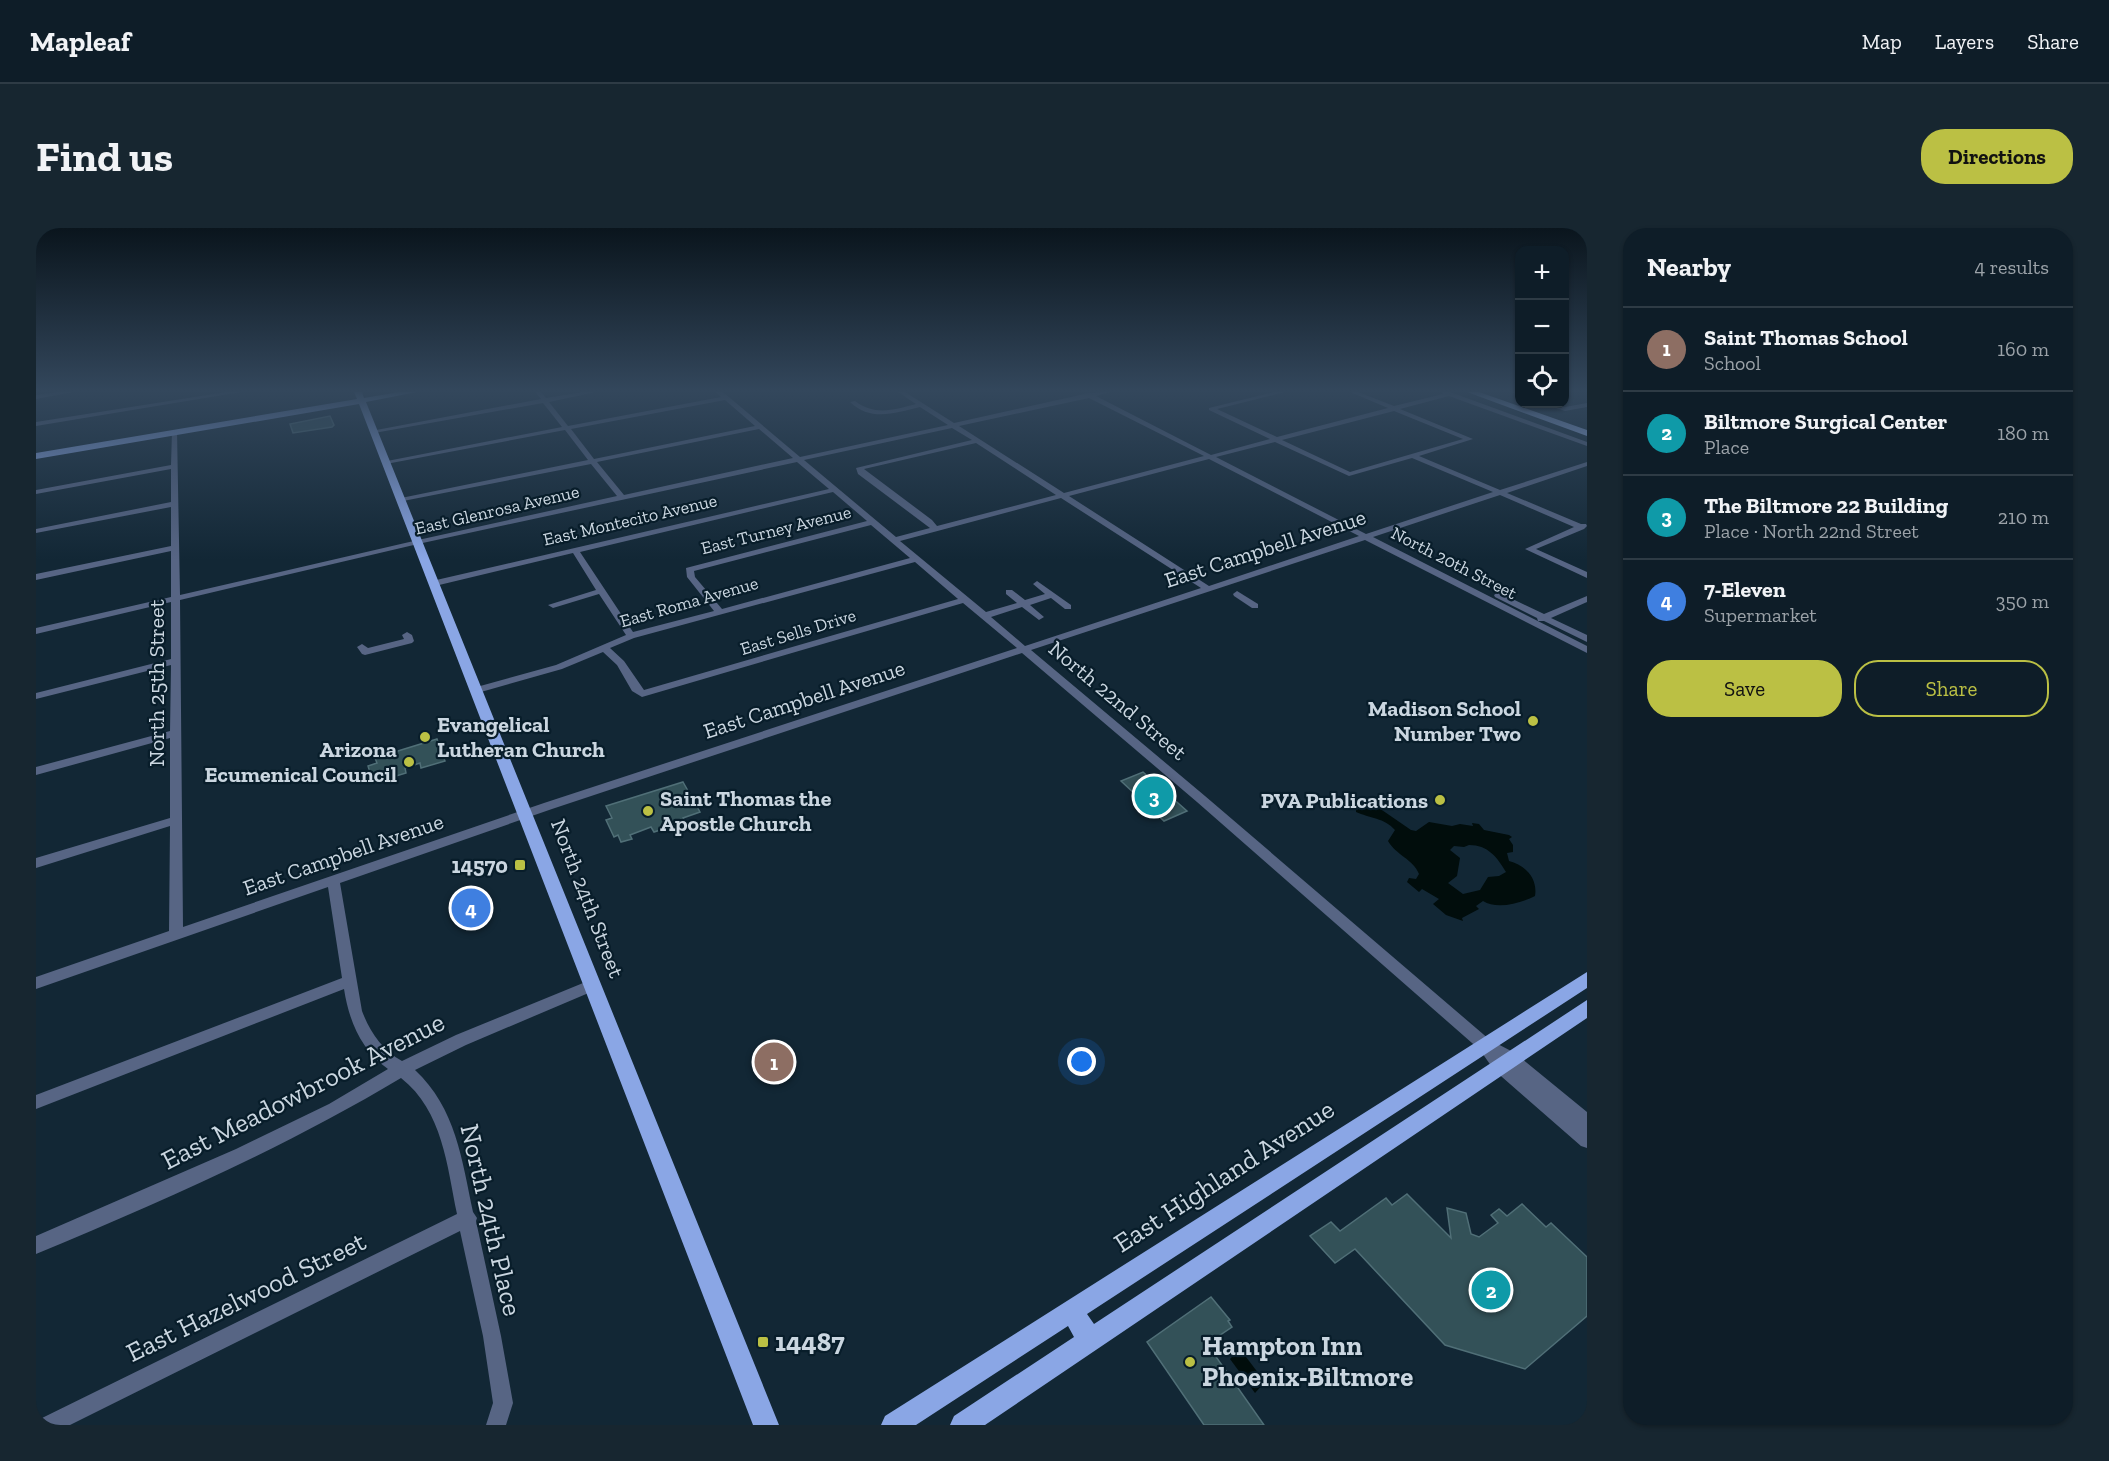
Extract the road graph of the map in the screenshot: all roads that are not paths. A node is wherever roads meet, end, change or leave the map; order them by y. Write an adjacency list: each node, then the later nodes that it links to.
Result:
1 (83, 448): 15 (main road)
2 (175, 448): 22 (street, North 25th Street)
3 (381, 448): 20 (main road, North 24th Street)
4 (461, 448): 20 (street)
5 (583, 448): 19 (street)
6 (658, 448): 19 (street)
7 (785, 448): 18 (street, North 22nd Street)
8 (851, 448): 18 (street, East Glenrosa Avenue)
9 (950, 448): 24 (street)
10 (989, 448): 28 (street)
11 (1191, 448): 17 (street, North 20th Street)
12 (1244, 448): 17 (street)
13 (1292, 448): 16 (street)
14 (1440, 448): 16 (street)
15 (36, 456)
16 (1413, 456): 27 (street)
17 (1209, 457): 28 (street); 36 (street, North 20th Street)
18 (798, 459): 25 (street, North 22nd Street); 29 (street, East Glenrosa Avenue)
19 (593, 461): 29 (street); 30 (street)
20 (386, 462): 30 (main road, North 24th Street)
21 (1587, 464): 27 (street, East Campbell Avenue)
22 (175, 466): 26 (street); 31 (street, North 25th Street)
23 (851, 467): 24 (street)
24 (863, 468): 34 (street)
25 (834, 490): 32 (street, North 22nd Street); 40 (street, East Montecito Avenue)
26 (36, 492)
27 (1499, 492): 33 (street); 36 (street, East Campbell Avenue)
28 (1063, 495): 34 (street); 46 (street)
29 (622, 498): 38 (street, East Glenrosa Avenue)
30 (401, 500): 38 (main road, North 24th Street)
31 (175, 504): 35 (street); 39 (street, North 25th Street)
32 (872, 522): 37 (street, North 22nd Street); 60 (street, East Turney Avenue)
33 (1584, 526): 42 (street)
34 (935, 529): 37 (street)
35 (36, 531)
36 (1365, 537): 46 (street, East Campbell Avenue); 65 (street, North 20th Street)
37 (894, 540): 41 (street, North 22nd Street)
38 (418, 542): 44 (main road, North 24th Street); 52 (street, East Glenrosa Avenue)
39 (174, 548): 43 (street); 52 (street, North 25th Street)
40 (575, 550): 44 (street, East Montecito Avenue); 47 (street)
41 (915, 558): 54 (street, North 22nd Street); 60 (street, East Roma Avenue)
42 (1587, 575)
43 (36, 577)
44 (435, 583): 77 (main road, North 24th Street)
45 (1037, 584): 50 (street)
46 (1208, 589): 57 (street, East Campbell Avenue)
47 (601, 591): 56 (street); 68 (street)
48 (1009, 592): 55 (street)
49 (1237, 594): 58 (street)
50 (1052, 595): 55 (street); 59 (street)
51 (1498, 595): 64 (street, North 20th Street)
52 (176, 599): 66 (street, East Glenrosa Avenue); 74 (street, North 25th Street)
53 (1587, 599): 64 (street)
54 (963, 600): 62 (street, North 22nd Street); 71 (street, East Sells Drive)
55 (1023, 604): 62 (street); 63 (street)
56 (553, 605)
57 (1156, 606): 61 (street); 72 (street, East Campbell Avenue)
58 (1255, 606)
59 (1068, 607)
60 (720, 612): 68 (street, East Roma Avenue)
61 (1170, 615)
62 (982, 616): 72 (street, North 22nd Street)
63 (1039, 617)
64 (1544, 618): 65 (street); 69 (street, North 20th Street)
65 (1533, 622): 73 (street, North 20th Street)
66 (36, 631)
67 (407, 635): 70 (street)
68 (631, 636): 71 (street, East Roma Avenue)
69 (1587, 639)
70 (362, 647)
71 (603, 647): 77 (street, East Roma Avenue)
72 (1023, 649): 75 (street, East Campbell Avenue); 91 (street, North 22nd Street)
73 (1587, 650)
74 (175, 661): 78 (street); 79 (street, North 25th Street)
75 (949, 674): 76 (street); 81 (street, East Campbell Avenue)
76 (960, 684)
77 (477, 690): 81 (main road, North 24th Street)
78 (36, 696)
79 (175, 732): 80 (street); 82 (street, North 25th Street)
80 (36, 771)
81 (525, 814): 84 (street, East Campbell Avenue); 89 (main road, North 24th Street)
82 (176, 820): 83 (street); 85 (street, North 25th Street)
83 (36, 862)
84 (333, 880): 85 (street, East Campbell Avenue); 87 (street, North 24th Place)
85 (176, 934): 88 (street, East Campbell Avenue)
86 (1587, 979): 91 (main road, East Highland Avenue)
87 (350, 981): 93 (street, North 24th Place); 94 (street)
88 (36, 983)
89 (593, 985): 93 (street, East Meadowbrook Avenue); 103 (main road, North 24th Street)
90 (1587, 1008): 92 (main road)
91 (1485, 1045): 92 (street, North 22nd Street); 99 (main road, East Highland Avenue)
92 (1504, 1062): 95 (street, North 22nd Street); 96 (street, North 22nd Street); 100 (main road)
93 (402, 1069): 97 (street, North 24th Place); 98 (street, East Meadowbrook Avenue)
94 (36, 1102)
95 (1587, 1122)
96 (1587, 1140)
97 (468, 1218): 101 (street, East Hazelwood Street); 102 (street, North 24th Place)
98 (36, 1245)
99 (1071, 1310): 100 (main road); 104 (main road, East Highland Avenue)
100 (1090, 1340): 105 (main road)
101 (49, 1425)
102 (496, 1425)
103 (766, 1425)
104 (894, 1425)
105 (963, 1425)

